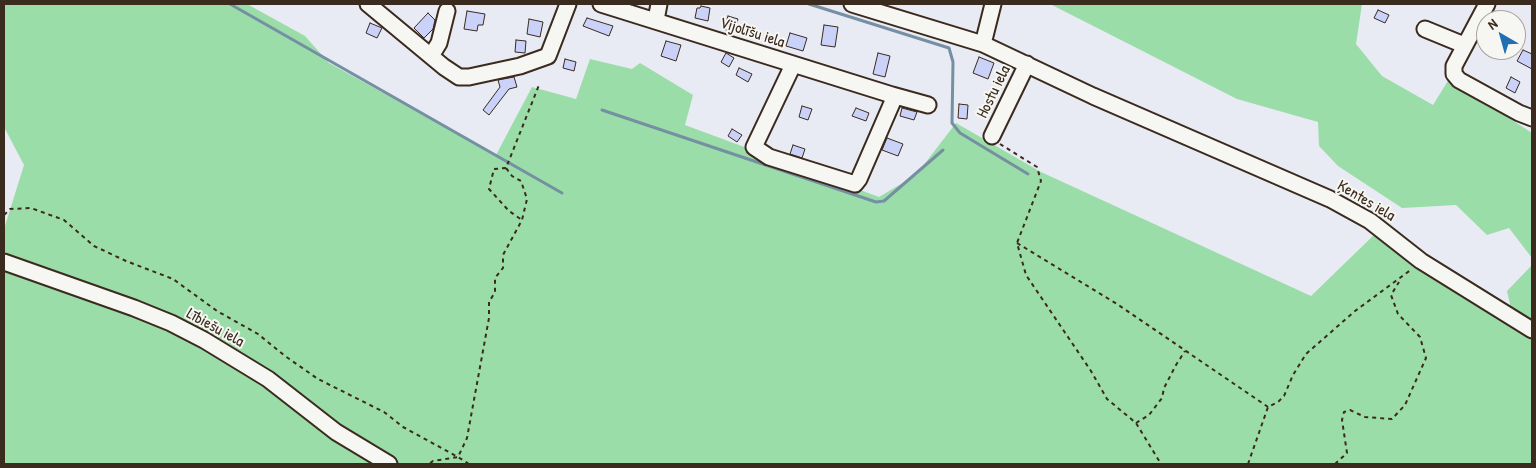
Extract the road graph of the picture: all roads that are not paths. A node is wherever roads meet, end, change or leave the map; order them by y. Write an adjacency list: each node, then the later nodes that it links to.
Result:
1 (368, 4): 13 (street)
2 (568, 4): 13 (street)
3 (601, 4): 9 (street, Vijolīšu iela)
4 (659, 4): 9 (street)
5 (852, 4): 11 (street, Ķentes iela)
6 (993, 4): 11 (street)
7 (1487, 4): 12 (street)
8 (447, 12): 13 (street)
9 (656, 20): 15 (street, Vijolīšu iela)
10 (1425, 29): 12 (street)
11 (983, 44): 14 (street, Ķentes iela)
12 (1464, 45): 18 (street)
13 (430, 56)
14 (1027, 64): 19 (street, Hostu iela); 21 (street, Ķentes iela)
15 (793, 65): 16 (street, Vijolīšu iela); 16 (street)
16 (892, 95): 17 (street, Vijolīšu iela)
17 (928, 105)
18 (1532, 118)
19 (992, 136)
20 (4, 262): 22 (street, Lībiešu iela)
21 (1532, 330)
22 (389, 464)

